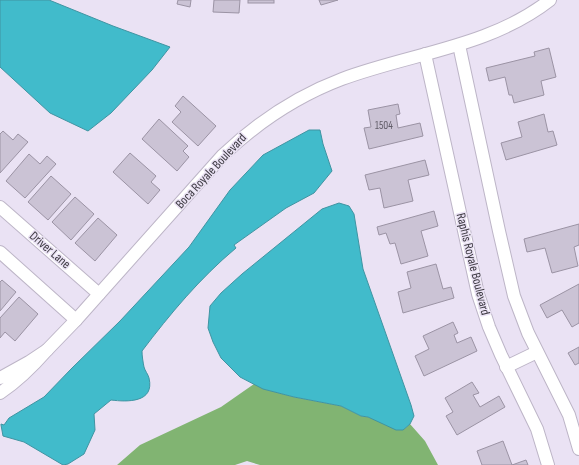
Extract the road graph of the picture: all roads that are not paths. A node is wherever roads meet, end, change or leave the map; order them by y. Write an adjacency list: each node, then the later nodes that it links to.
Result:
1 (550, 0): 2 (street, Boca Royale Boulevard)
2 (458, 45): 3 (street, Boca Royale Boulevard); 9 (street)
3 (425, 54): 6 (street, Boca Royale Boulevard); 10 (street, Raphis Royale Boulevard)
4 (0, 207): 6 (street, Driver Lane)
5 (0, 252): 7 (street)
6 (99, 294): 7 (street, Boca Royale Boulevard)
7 (76, 320): 8 (street, Boca Royale Boulevard)
8 (47, 350): 11 (street, Boca Royale Boulevard); 12 (street, Boca Royale Boulevard)
9 (537, 352): 10 (street); 13 (street)
10 (506, 367): 14 (street, Raphis Royale Boulevard)
11 (0, 378)
12 (0, 393)
13 (579, 449)
14 (548, 465)

